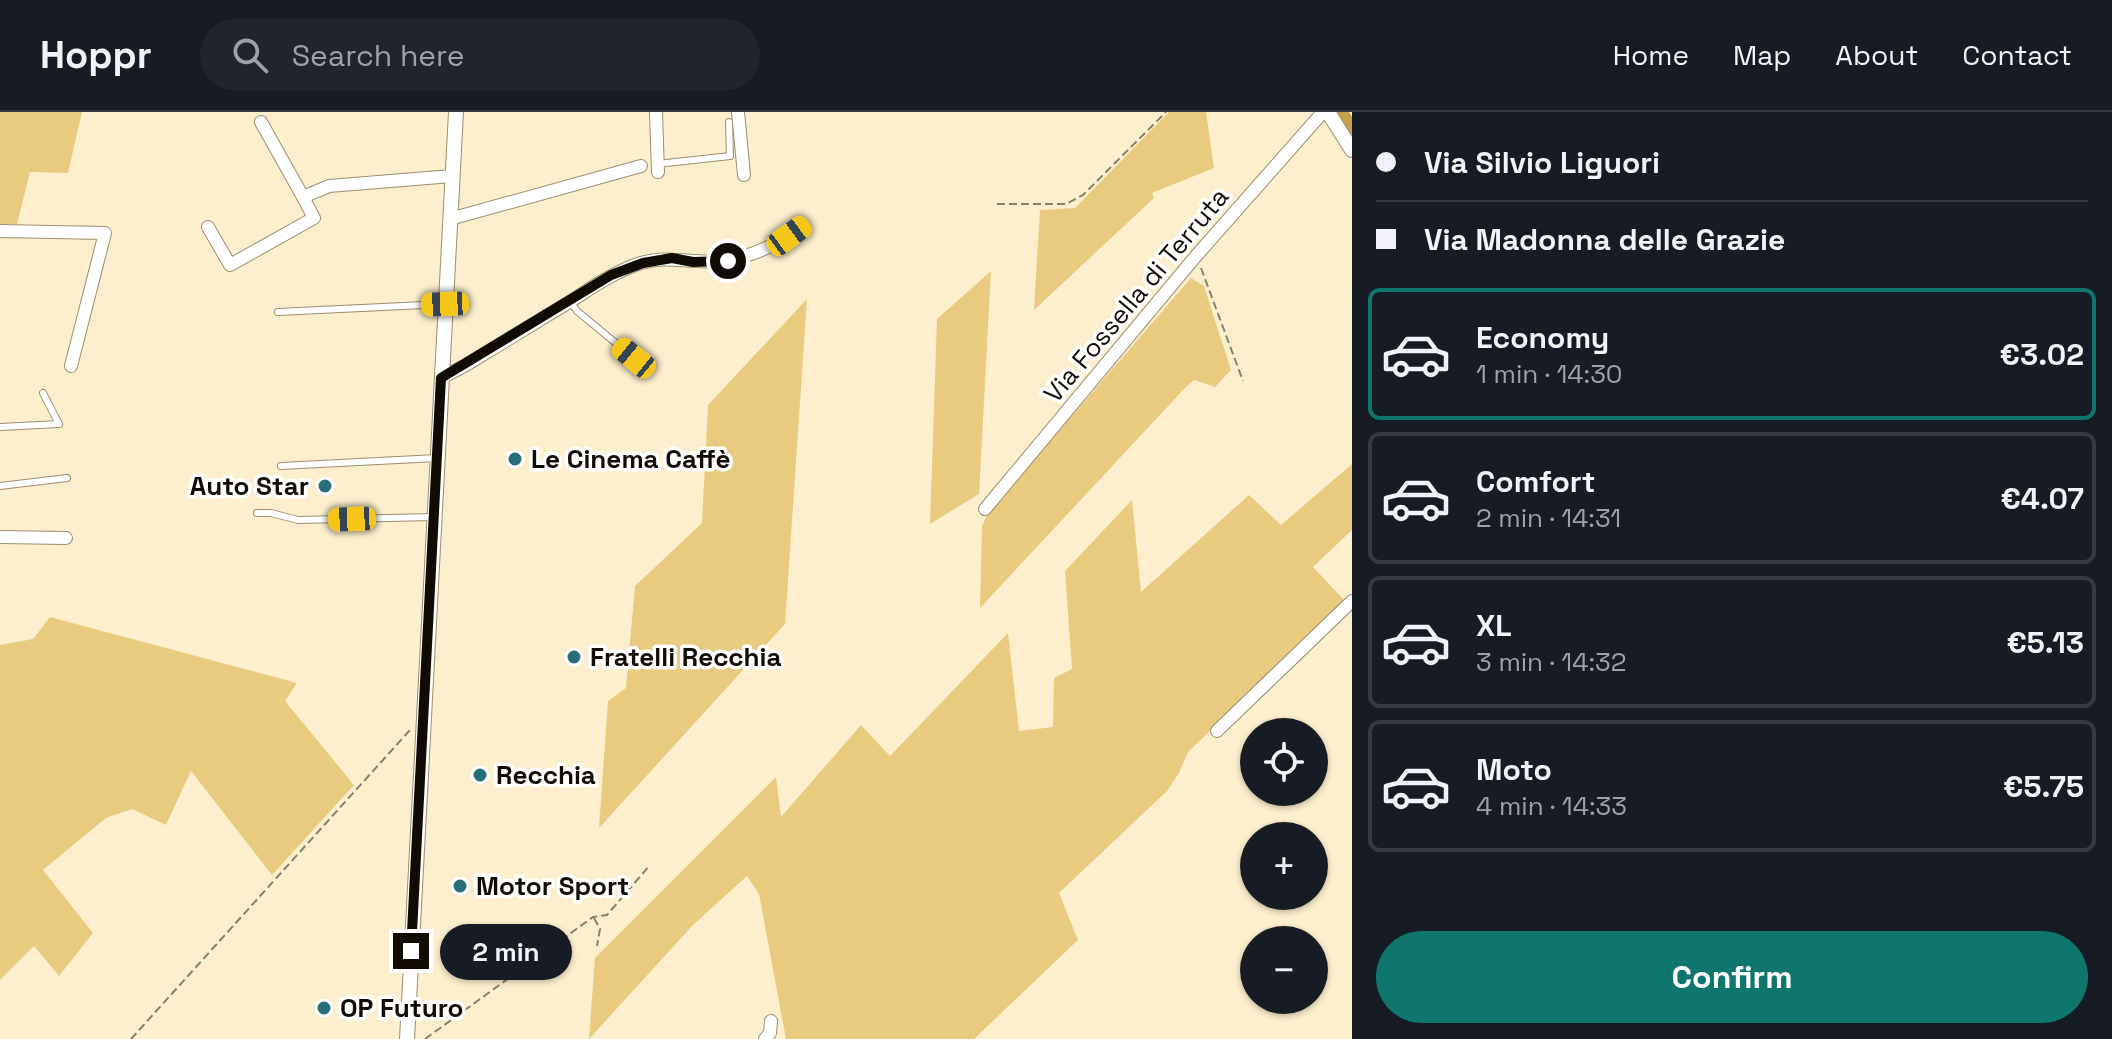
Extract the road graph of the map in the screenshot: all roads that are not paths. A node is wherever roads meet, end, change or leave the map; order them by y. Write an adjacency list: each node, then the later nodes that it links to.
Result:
1 (456, 112): 10 (street)
2 (656, 112): 8 (street)
3 (1325, 112): 6 (street); 28 (street, Via Fossella di Terruta)
4 (733, 117): 8 (lane); 9 (street)
5 (261, 122): 11 (street)
6 (1352, 150)
7 (641, 166): 12 (street)
8 (658, 168)
9 (744, 175)
10 (452, 176): 11 (street); 12 (street)
11 (303, 197): 14 (street)
12 (450, 219): 17 (street)
13 (803, 226): 16 (street)
14 (208, 227)
15 (0, 231): 20 (street)
16 (570, 301): 19 (lane); 21 (street)
17 (445, 304): 18 (lane); 21 (street)
18 (278, 312)
19 (634, 358)
20 (71, 366)
21 (441, 378): 24 (street)
22 (43, 393): 23 (lane)
23 (0, 427)
24 (437, 458): 25 (lane); 30 (street)
25 (281, 466)
26 (67, 478): 27 (lane)
27 (0, 486)
28 (985, 509)
29 (257, 513): 30 (lane)
30 (433, 517): 36 (street)
31 (0, 537): 32 (street)
32 (66, 538)
33 (1352, 601): 34 (street)
34 (1217, 731)
35 (771, 1021): 37 (street)
36 (407, 1039)
37 (765, 1039)

